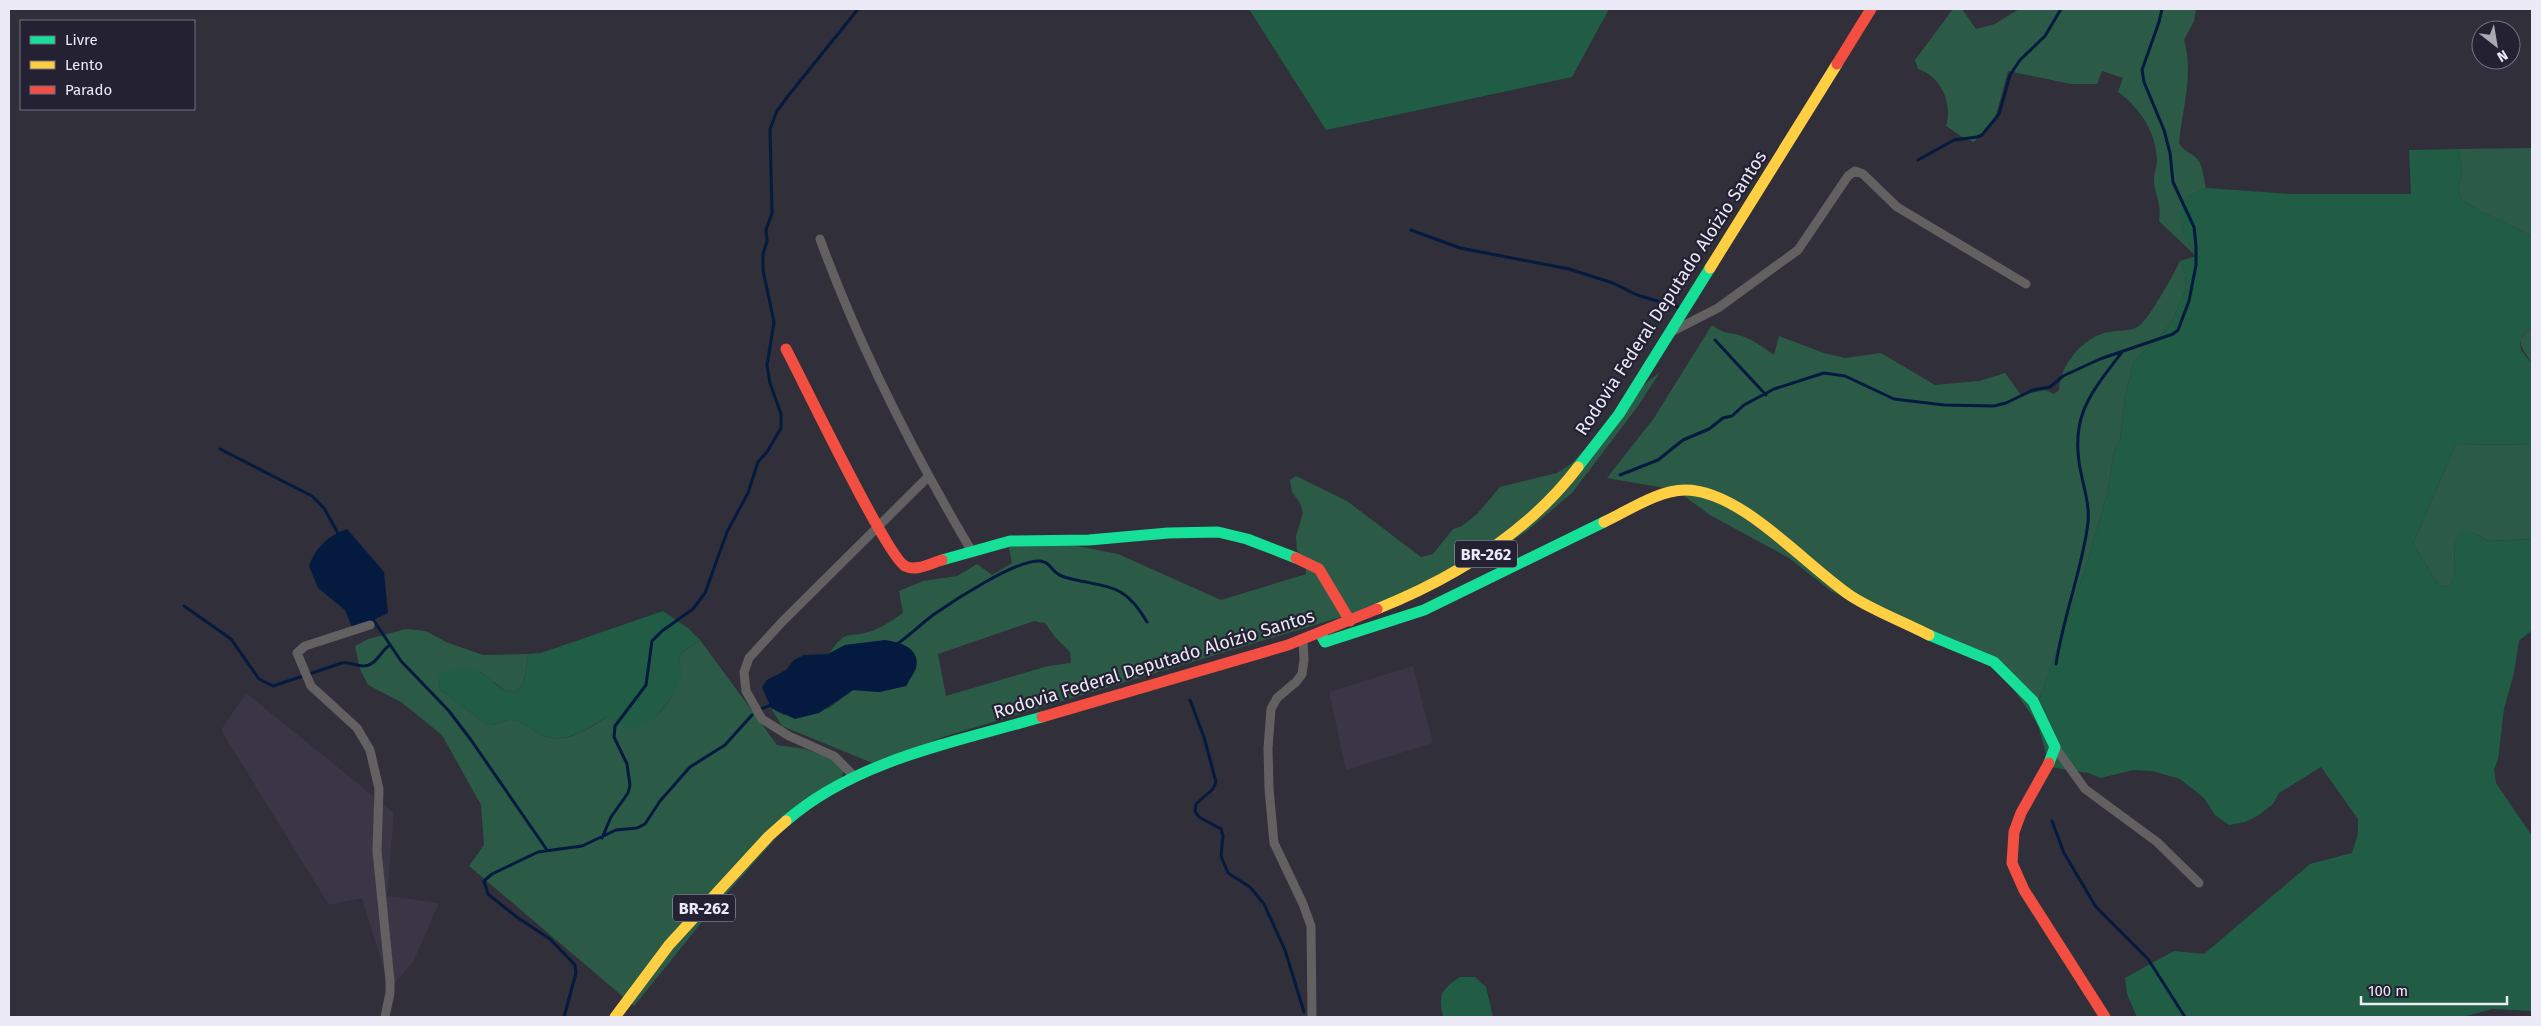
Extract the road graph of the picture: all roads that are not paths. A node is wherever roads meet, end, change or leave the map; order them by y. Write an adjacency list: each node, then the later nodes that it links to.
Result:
1 (1871, 9): 4 (main road, Rodovia Federal Deputado Aloízio Santos / BR-262)
2 (820, 239): 6 (street)
3 (2026, 284): 4 (street)
4 (1672, 331): 9 (main road, Rodovia Federal Deputado Aloízio Santos / BR-262)
5 (786, 349): 7 (main road)
6 (928, 477): 7 (street); 8 (street)
7 (878, 527): 8 (main road); 16 (street)
8 (971, 550): 9 (main road)
9 (1350, 621): 11 (main road, Rodovia Federal Deputado Aloízio Santos / BR-262)
10 (370, 625): 18 (street)
11 (1337, 626): 12 (main road, Rodovia Federal Deputado Aloízio Santos / BR-262); 13 (street)
12 (1320, 633): 13 (main road); 14 (main road, Rodovia Federal Deputado Aloízio Santos / BR-262)
13 (1344, 636): 15 (main road)
14 (1303, 640): 16 (main road, Rodovia Federal Deputado Aloízio Santos / BR-262); 20 (street)
15 (2055, 746): 17 (street); 21 (main road)
16 (855, 777): 19 (main road, Rodovia Federal Deputado Aloízio Santos / BR-262)
17 (2200, 883)
18 (385, 1017)
19 (615, 1017)
20 (1312, 1017)
21 (2105, 1017)

